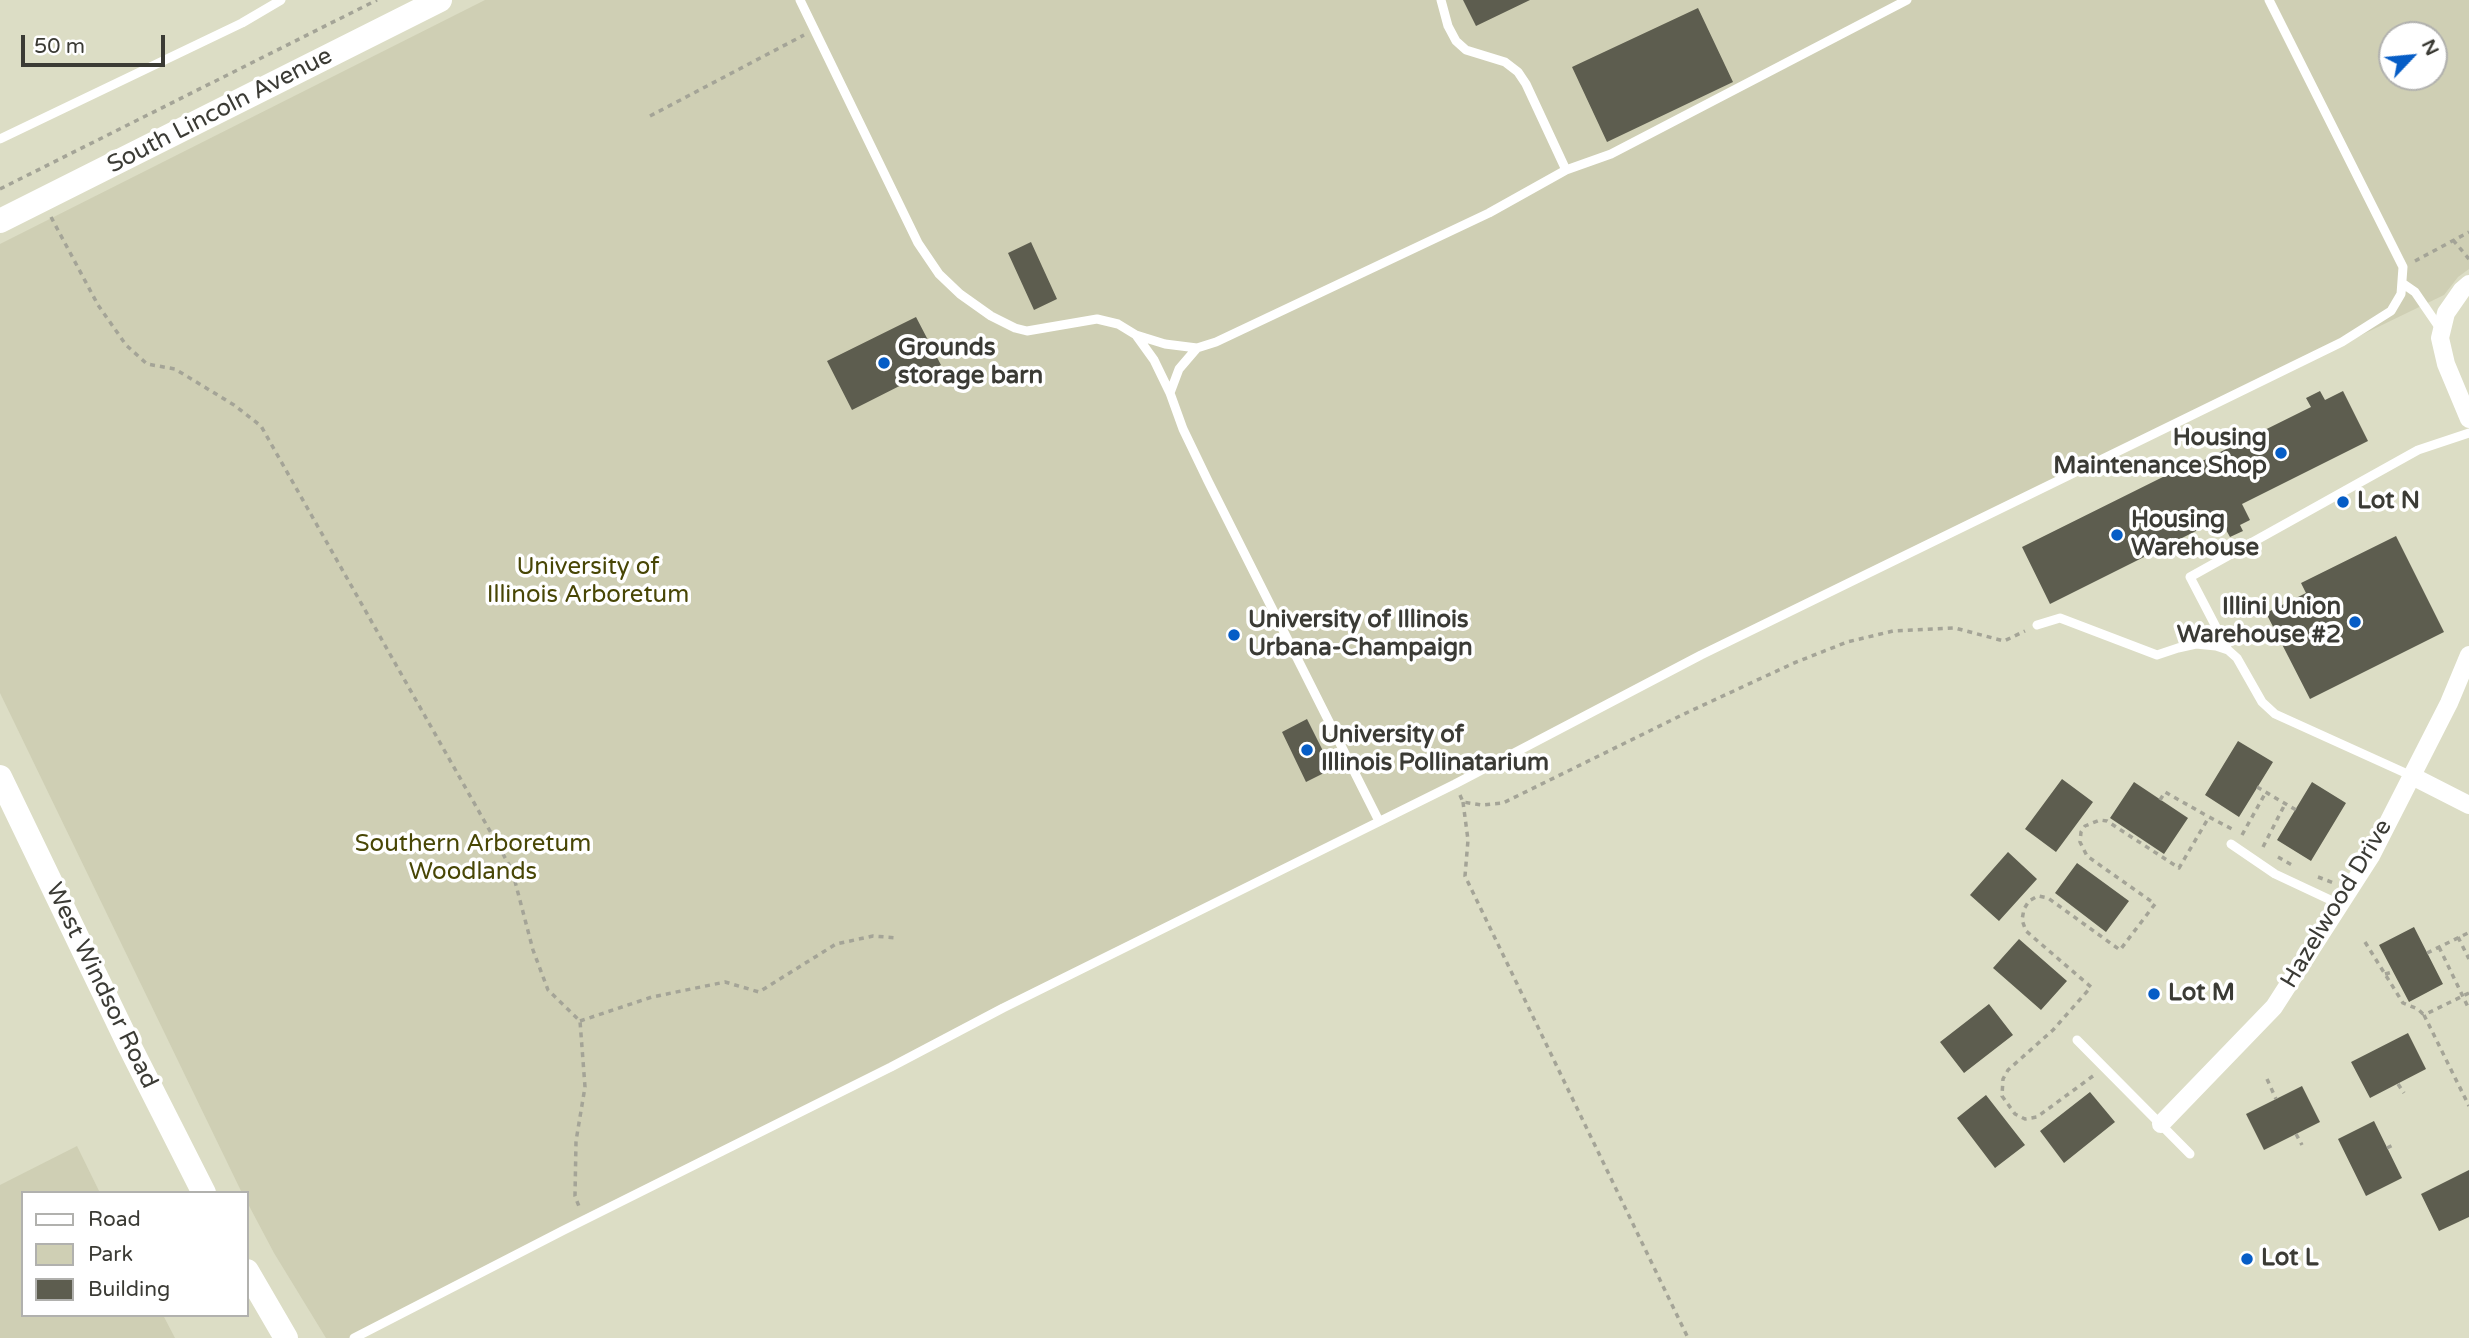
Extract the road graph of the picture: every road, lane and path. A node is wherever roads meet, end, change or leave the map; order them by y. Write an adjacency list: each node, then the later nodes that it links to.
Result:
1 (281, 0): 10 (lane)
2 (377, 0): 12 (path)
3 (440, 0): 13 (main road, South Lincoln Avenue)
4 (800, 0): 8 (lane)
5 (1441, 0): 11 (lane)
6 (1908, 0): 11 (lane)
7 (2269, 0): 18 (lane)
8 (815, 30): 9 (path); 22 (lane)
9 (650, 116)
10 (0, 139)
11 (1566, 170): 23 (lane)
12 (0, 190)
13 (41, 200): 14 (main road, South Lincoln Avenue); 61 (path)
14 (0, 221)
15 (2469, 232): 16 (path)
16 (2453, 240): 17 (path); 18 (path)
17 (2469, 259)
18 (2403, 267): 19 (lane)
19 (2402, 283): 21 (lane); 32 (lane)
20 (2469, 284): 21 (street)
21 (2442, 331): 25 (street)
22 (1136, 335): 23 (lane); 24 (lane)
23 (1197, 348): 24 (lane)
24 (1170, 393): 41 (lane)
25 (2469, 419)
26 (2469, 433): 28 (lane)
27 (2037, 625): 28 (lane); 36 (path)
28 (2228, 650): 30 (lane)
29 (2469, 655): 30 (street, Hazelwood Drive)
30 (2412, 776): 38 (street); 47 (street, Hazelwood Drive)
31 (0, 778): 75 (main road, West Windsor Road)
32 (1455, 784): 36 (path); 41 (lane)
33 (2258, 788): 34 (path)
34 (2266, 792): 37 (path); 42 (path)
35 (2160, 800): 40 (path)
36 (1463, 802): 80 (path)
37 (2285, 804): 39 (path); 45 (path)
38 (2469, 805)
39 (2295, 810)
40 (2209, 817): 42 (path); 63 (path)
41 (1379, 821): 76 (lane)
42 (2242, 835): 43 (path)
43 (2252, 841)
44 (2231, 844): 47 (lane)
45 (2294, 866)
46 (2316, 876): 47 (path)
47 (2344, 897): 69 (street, Hazelwood Drive)
48 (2468, 933): 49 (path)
49 (2458, 937): 52 (path); 54 (path)
50 (898, 938): 61 (path)
51 (2365, 942): 56 (path)
52 (2439, 947): 53 (path); 58 (path)
53 (2427, 953)
54 (2469, 959)
55 (2393, 972): 56 (path)
56 (2385, 974): 60 (path)
57 (2469, 993): 58 (path)
58 (2463, 996): 59 (path); 60 (path)
59 (2468, 1007)
60 (2424, 1016): 68 (path)
61 (580, 1021): 76 (path)
62 (2077, 1040): 69 (lane)
63 (2095, 1074)
64 (2267, 1079): 67 (path)
65 (2398, 1084): 66 (path)
66 (2404, 1093)
67 (2276, 1100)
68 (2469, 1106)
69 (2161, 1124): 74 (lane)
70 (2295, 1135): 72 (path)
71 (2393, 1144): 73 (path)
72 (2302, 1146)
73 (2387, 1148)
74 (2190, 1154)
75 (203, 1191)
76 (584, 1220): 79 (lane)
77 (248, 1273): 78 (main road)
78 (286, 1338)
79 (354, 1338)
80 (1688, 1338)

